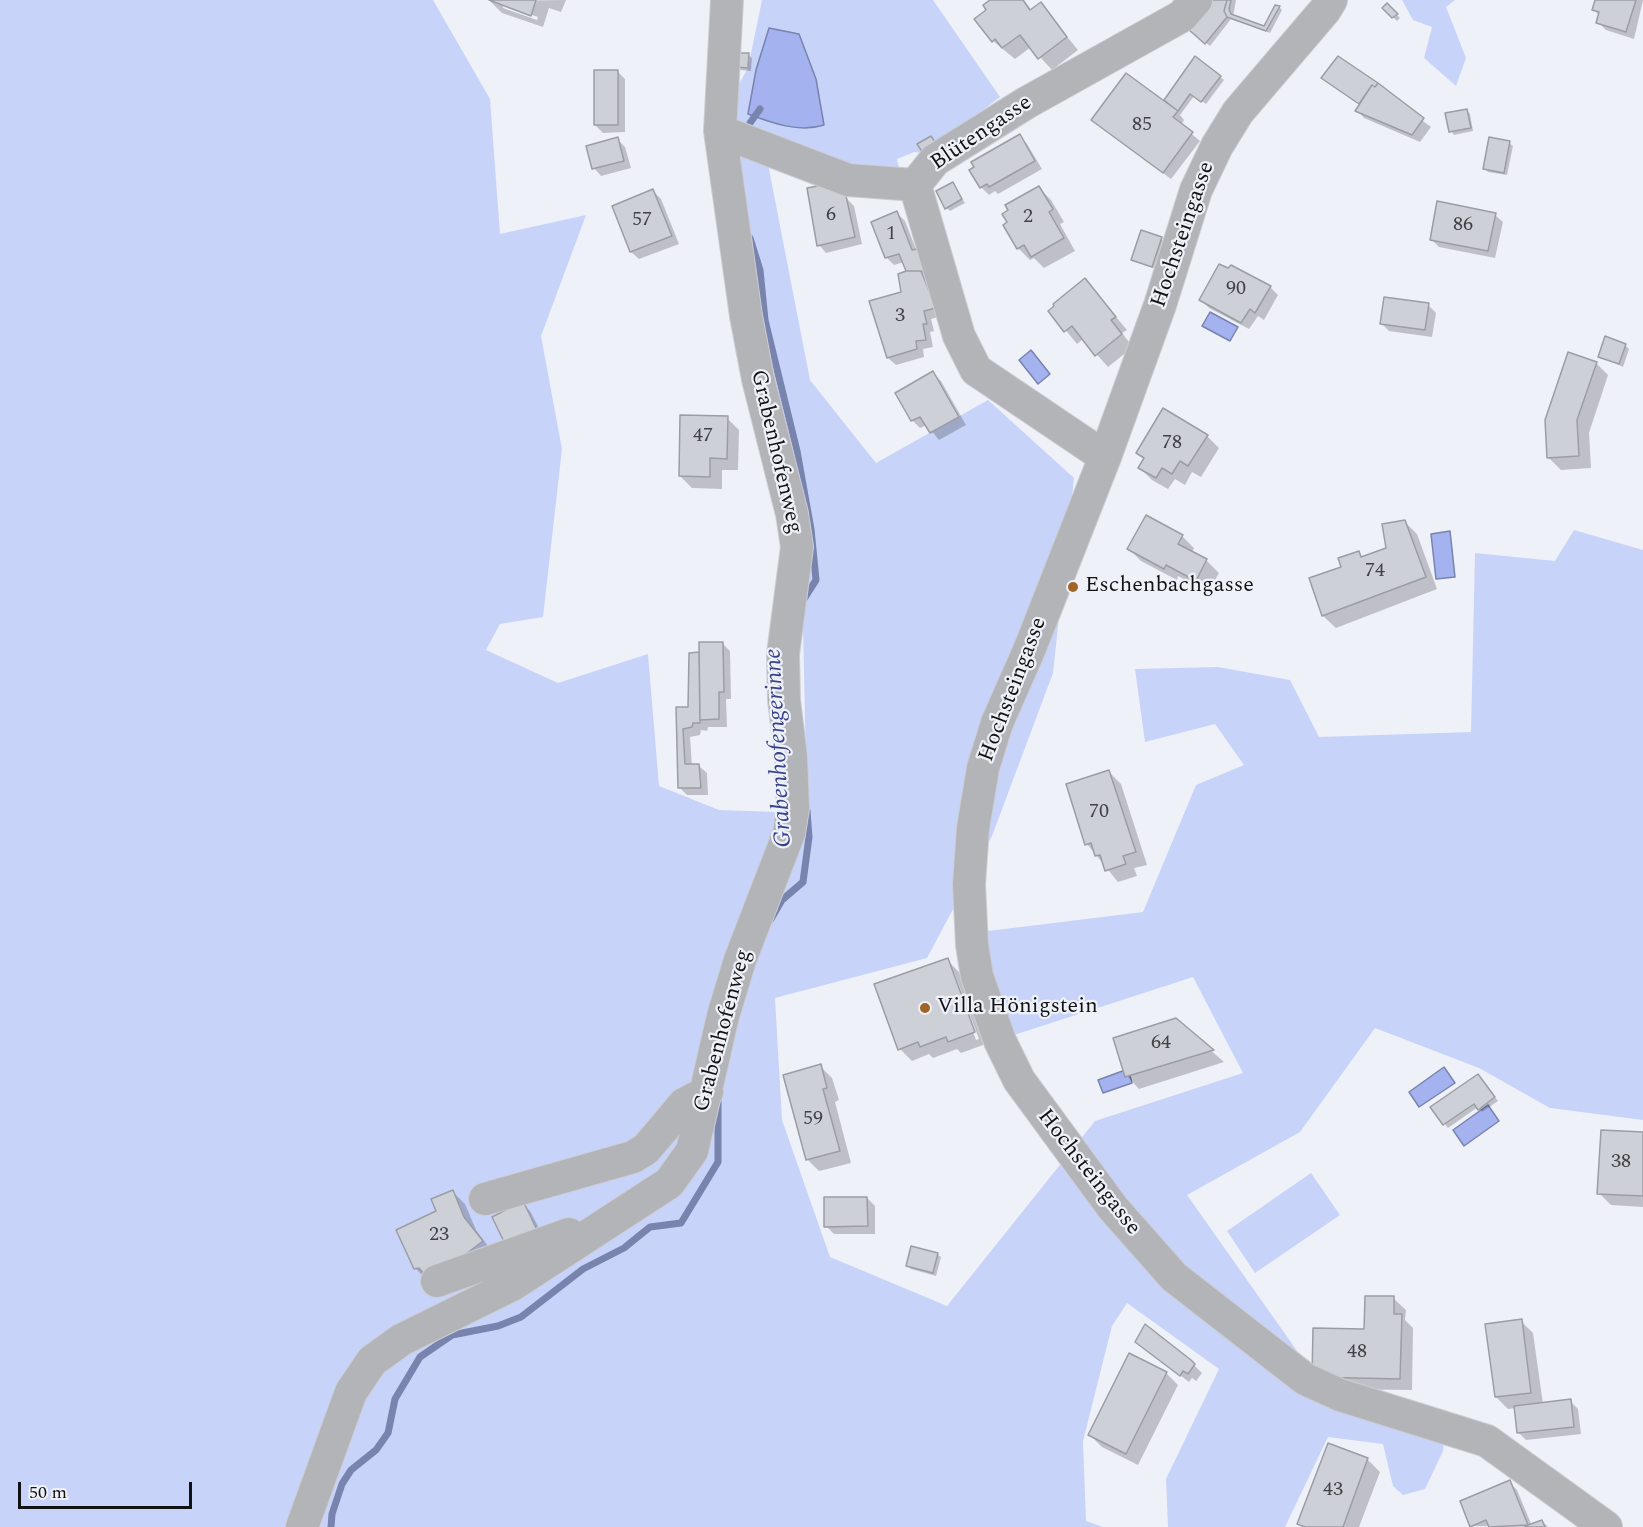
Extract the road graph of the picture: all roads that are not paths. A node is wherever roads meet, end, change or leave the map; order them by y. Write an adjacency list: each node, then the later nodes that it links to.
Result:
1 (727, 0): 4 (street, Grabenhofenweg)
2 (1331, 0): 6 (street, Hochsteingasse)
3 (1189, 8): 5 (street, Blütengasse)
4 (720, 131): 5 (street, Blütengasse); 7 (street, Grabenhofenweg)
5 (915, 185): 6 (street)
6 (1104, 457): 12 (street, Hochsteingasse)
7 (707, 1092): 8 (street); 9 (street, Grabenhofenweg)
8 (485, 1199)
9 (600, 1230): 10 (street); 11 (street, Grabenhofenweg)
10 (437, 1281)
11 (302, 1527)
12 (1606, 1527)

